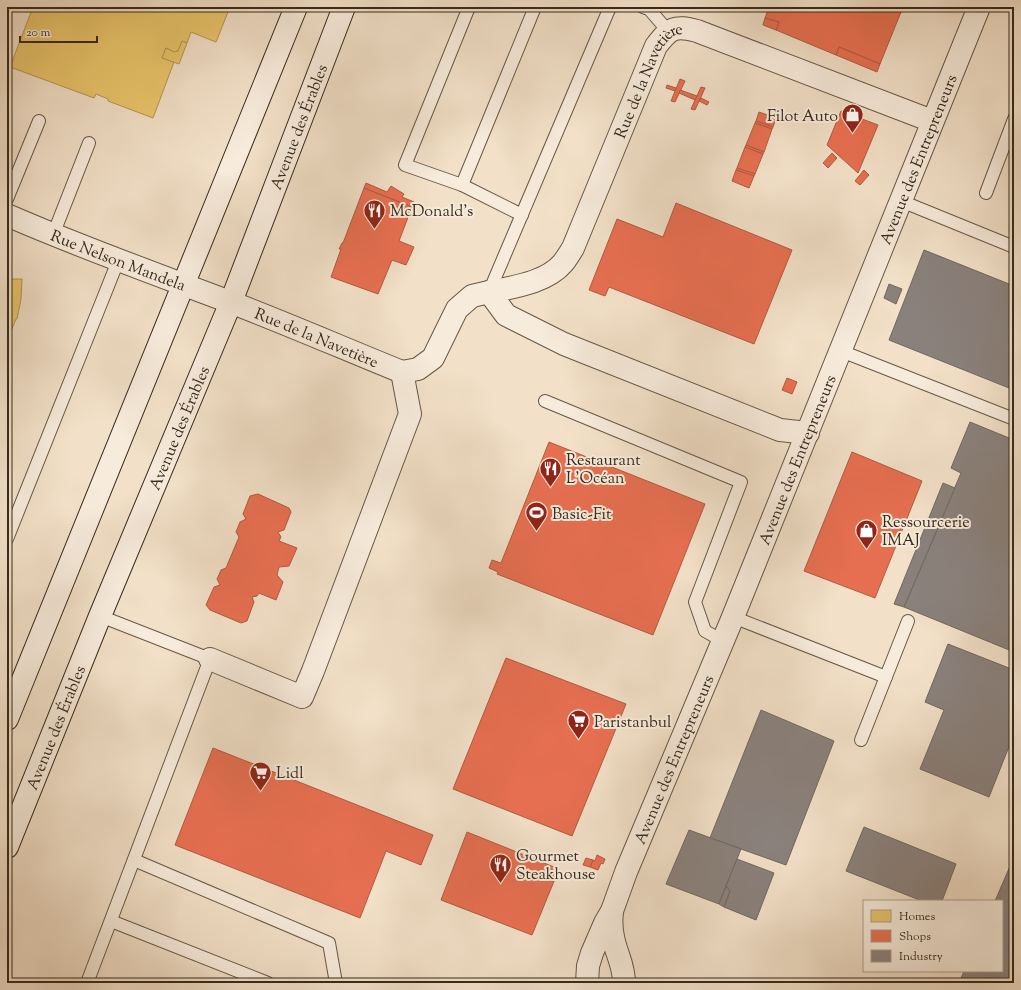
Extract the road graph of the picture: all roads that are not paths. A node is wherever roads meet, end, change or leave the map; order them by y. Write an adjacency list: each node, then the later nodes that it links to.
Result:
1 (296, 7): 22 (street)
2 (344, 7): 24 (street, Avenue des Érables)
3 (469, 7): 13 (lane)
4 (535, 7): 13 (lane)
5 (610, 7): 17 (lane)
6 (643, 7): 8 (lane)
7 (979, 7): 11 (street, Avenue des Entrepreneurs)
8 (668, 32): 11 (street, Rue de la Navetière); 23 (street, Rue de la Navetière)
9 (1014, 119): 14 (lane)
10 (39, 121): 15 (lane)
11 (932, 121): 16 (street, Avenue des Entrepreneurs)
12 (89, 143): 19 (lane)
13 (462, 185): 17 (lane)
14 (986, 193)
15 (7, 199)
16 (900, 201): 20 (lane); 25 (street, Avenue des Entrepreneurs)
17 (522, 215): 23 (lane)
18 (7, 216): 19 (street, Rue Nelson Mandela)
19 (53, 235): 21 (street, Rue Nelson Mandela)
20 (1014, 247)
21 (118, 261): 22 (street, Rue Nelson Mandela); 30 (lane)
22 (184, 286): 24 (street, Rue Nelson Mandela); 37 (street)
23 (489, 292): 26 (street, Rue de la Navetière); 29 (street)
24 (231, 302): 26 (street, Rue de la Navetière); 31 (street, Avenue des Érables)
25 (841, 351): 28 (lane); 29 (street, Avenue des Entrepreneurs)
26 (402, 372): 35 (street)
27 (545, 401): 34 (lane)
28 (1014, 419)
29 (808, 433): 32 (street, Avenue des Entrepreneurs)
30 (7, 539)
31 (100, 616): 35 (lane); 39 (street, Avenue des Érables)
32 (733, 617): 34 (street, Avenue des Entrepreneurs); 36 (lane)
33 (908, 621): 36 (lane)
34 (723, 642): 41 (street, Avenue des Entrepreneurs)
35 (210, 659): 40 (lane)
36 (886, 677): 38 (lane)
37 (7, 720)
38 (861, 740)
39 (7, 847)
40 (134, 860): 42 (lane); 45 (lane)
41 (612, 912): 46 (street, Avenue des Entrepreneurs); 47 (street, Avenue des Entrepreneurs)
42 (111, 921): 43 (lane); 44 (lane)
43 (87, 983)
44 (268, 983)
45 (336, 983)
46 (587, 983)
47 (624, 983)

